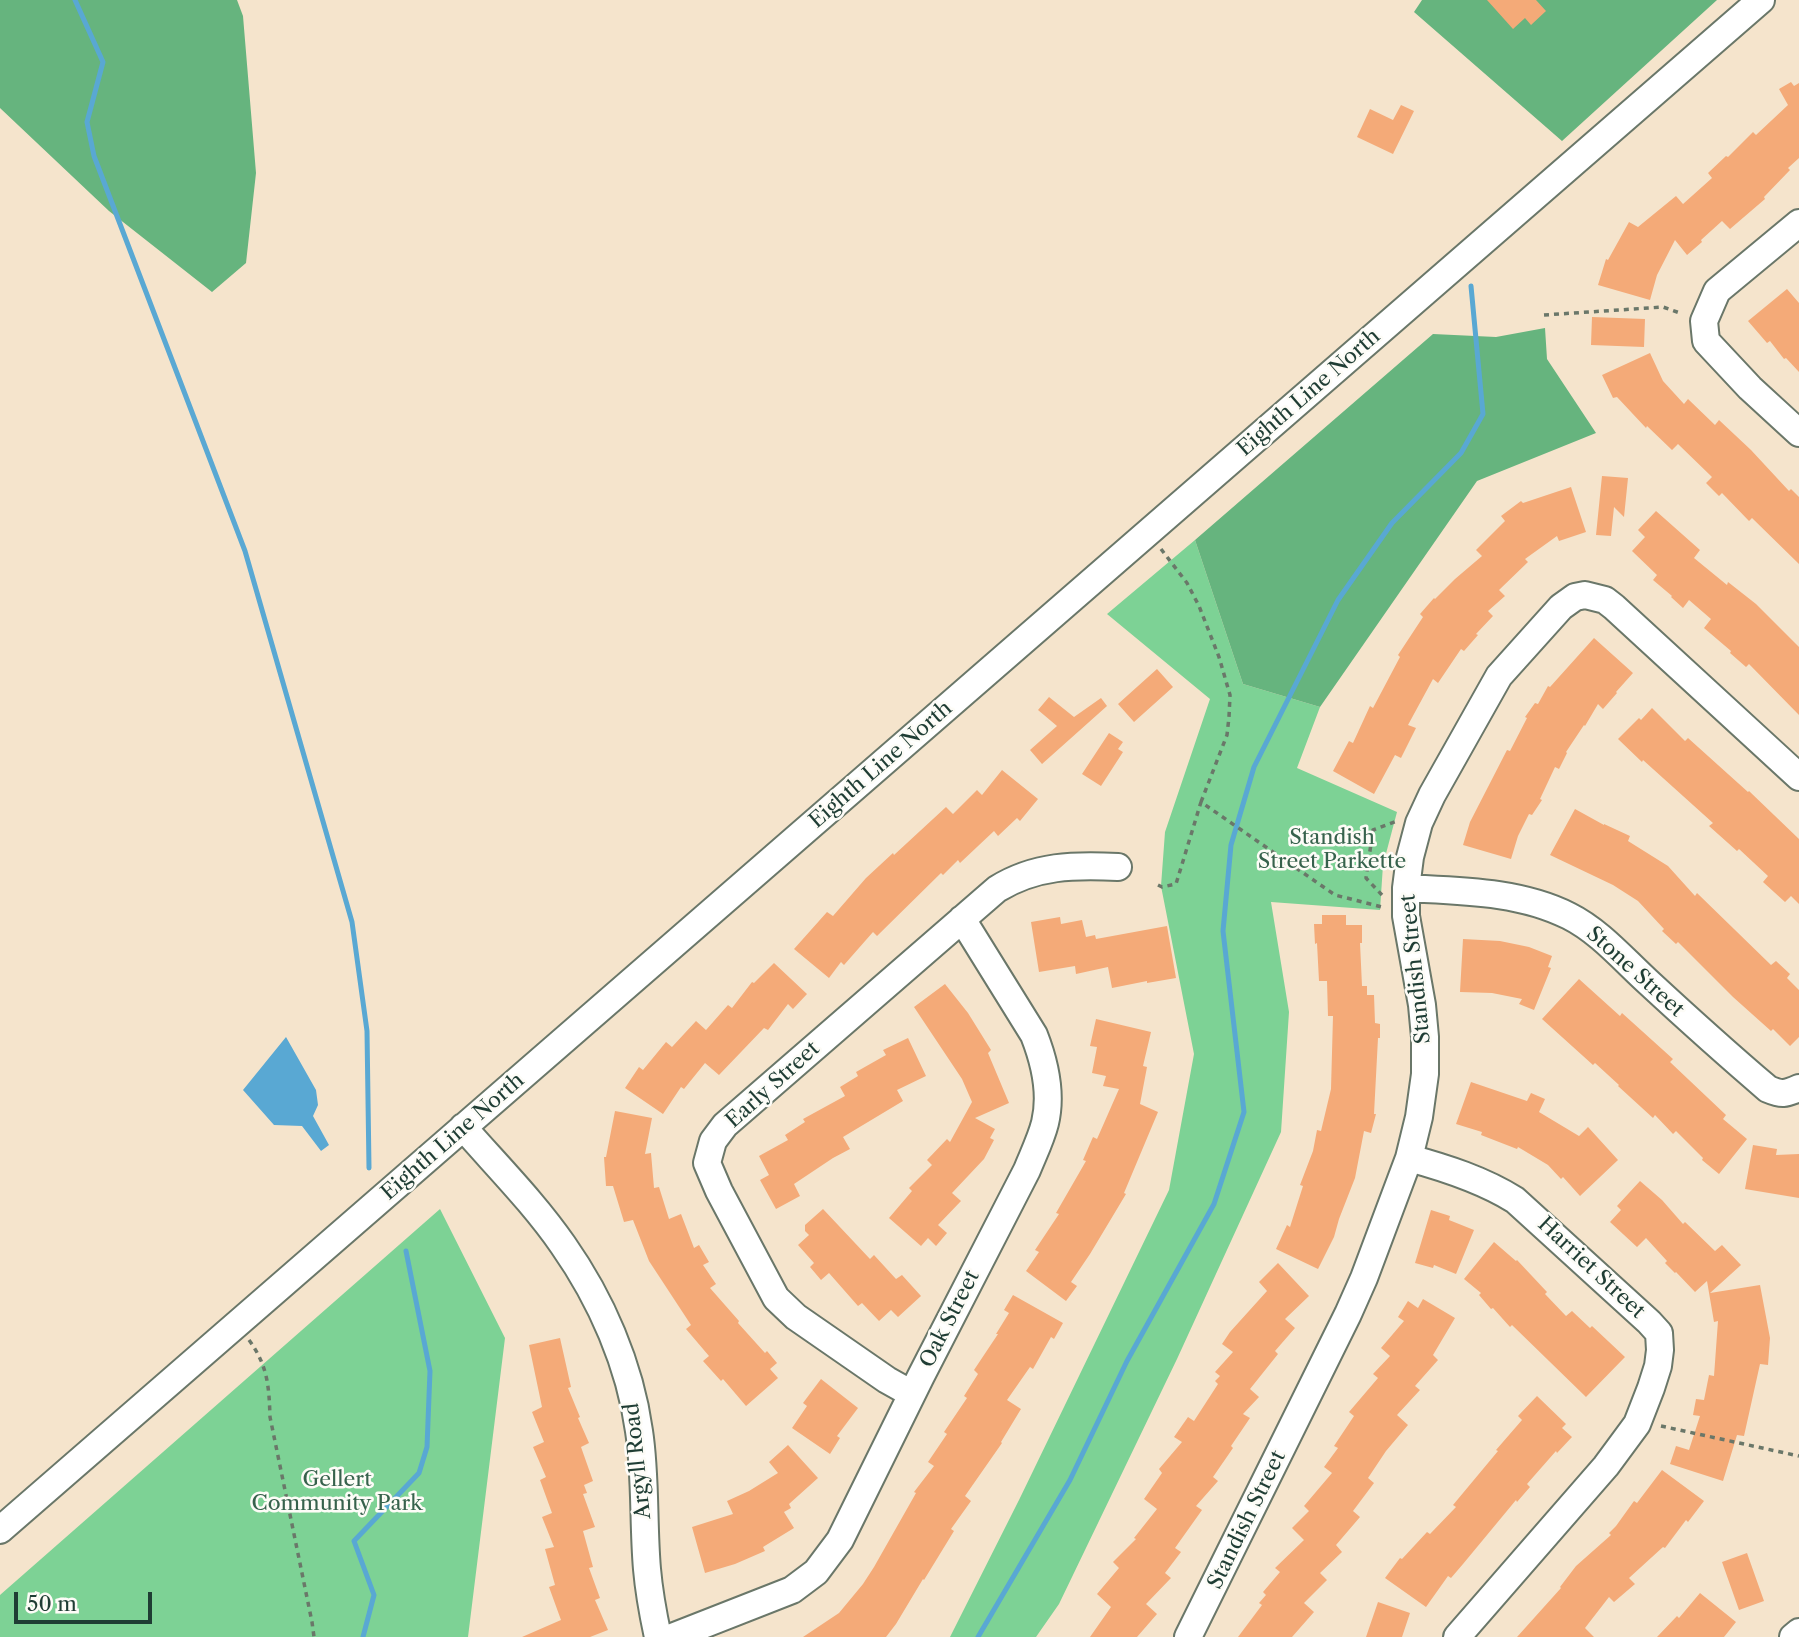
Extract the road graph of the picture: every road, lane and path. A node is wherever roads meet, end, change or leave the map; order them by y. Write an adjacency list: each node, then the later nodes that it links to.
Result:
1 (1761, 0): 16 (street, Eighth Line North)
2 (1799, 223): 5 (street)
3 (1680, 313): 4 (path)
4 (1544, 315)
5 (1799, 433)
6 (1159, 546): 8 (path)
7 (1799, 777): 12 (street, Standish Street)
8 (1201, 802): 11 (path); 13 (path)
9 (1397, 821): 12 (path)
10 (1118, 867): 14 (street, Early Street)
11 (1158, 885)
12 (1394, 891): 15 (street, Stone Street); 17 (street, Standish Street)
13 (1382, 907)
14 (962, 919): 19 (street, Oak Street); 19 (street, Early Street)
15 (1799, 1088)
16 (463, 1128): 22 (street, Eighth Line North); 25 (street, Argyll Road)
17 (1409, 1158): 27 (street, Standish Street); 28 (street, Harriet Street)
18 (248, 1338): 24 (path)
19 (912, 1394): 26 (street, Oak Street)
20 (1661, 1426): 21 (path)
21 (1799, 1456)
22 (0, 1530)
23 (1799, 1633): 29 (street)
24 (314, 1637)
25 (658, 1637)
26 (672, 1637)
27 (1188, 1637)
28 (1457, 1637)
29 (1793, 1637)

